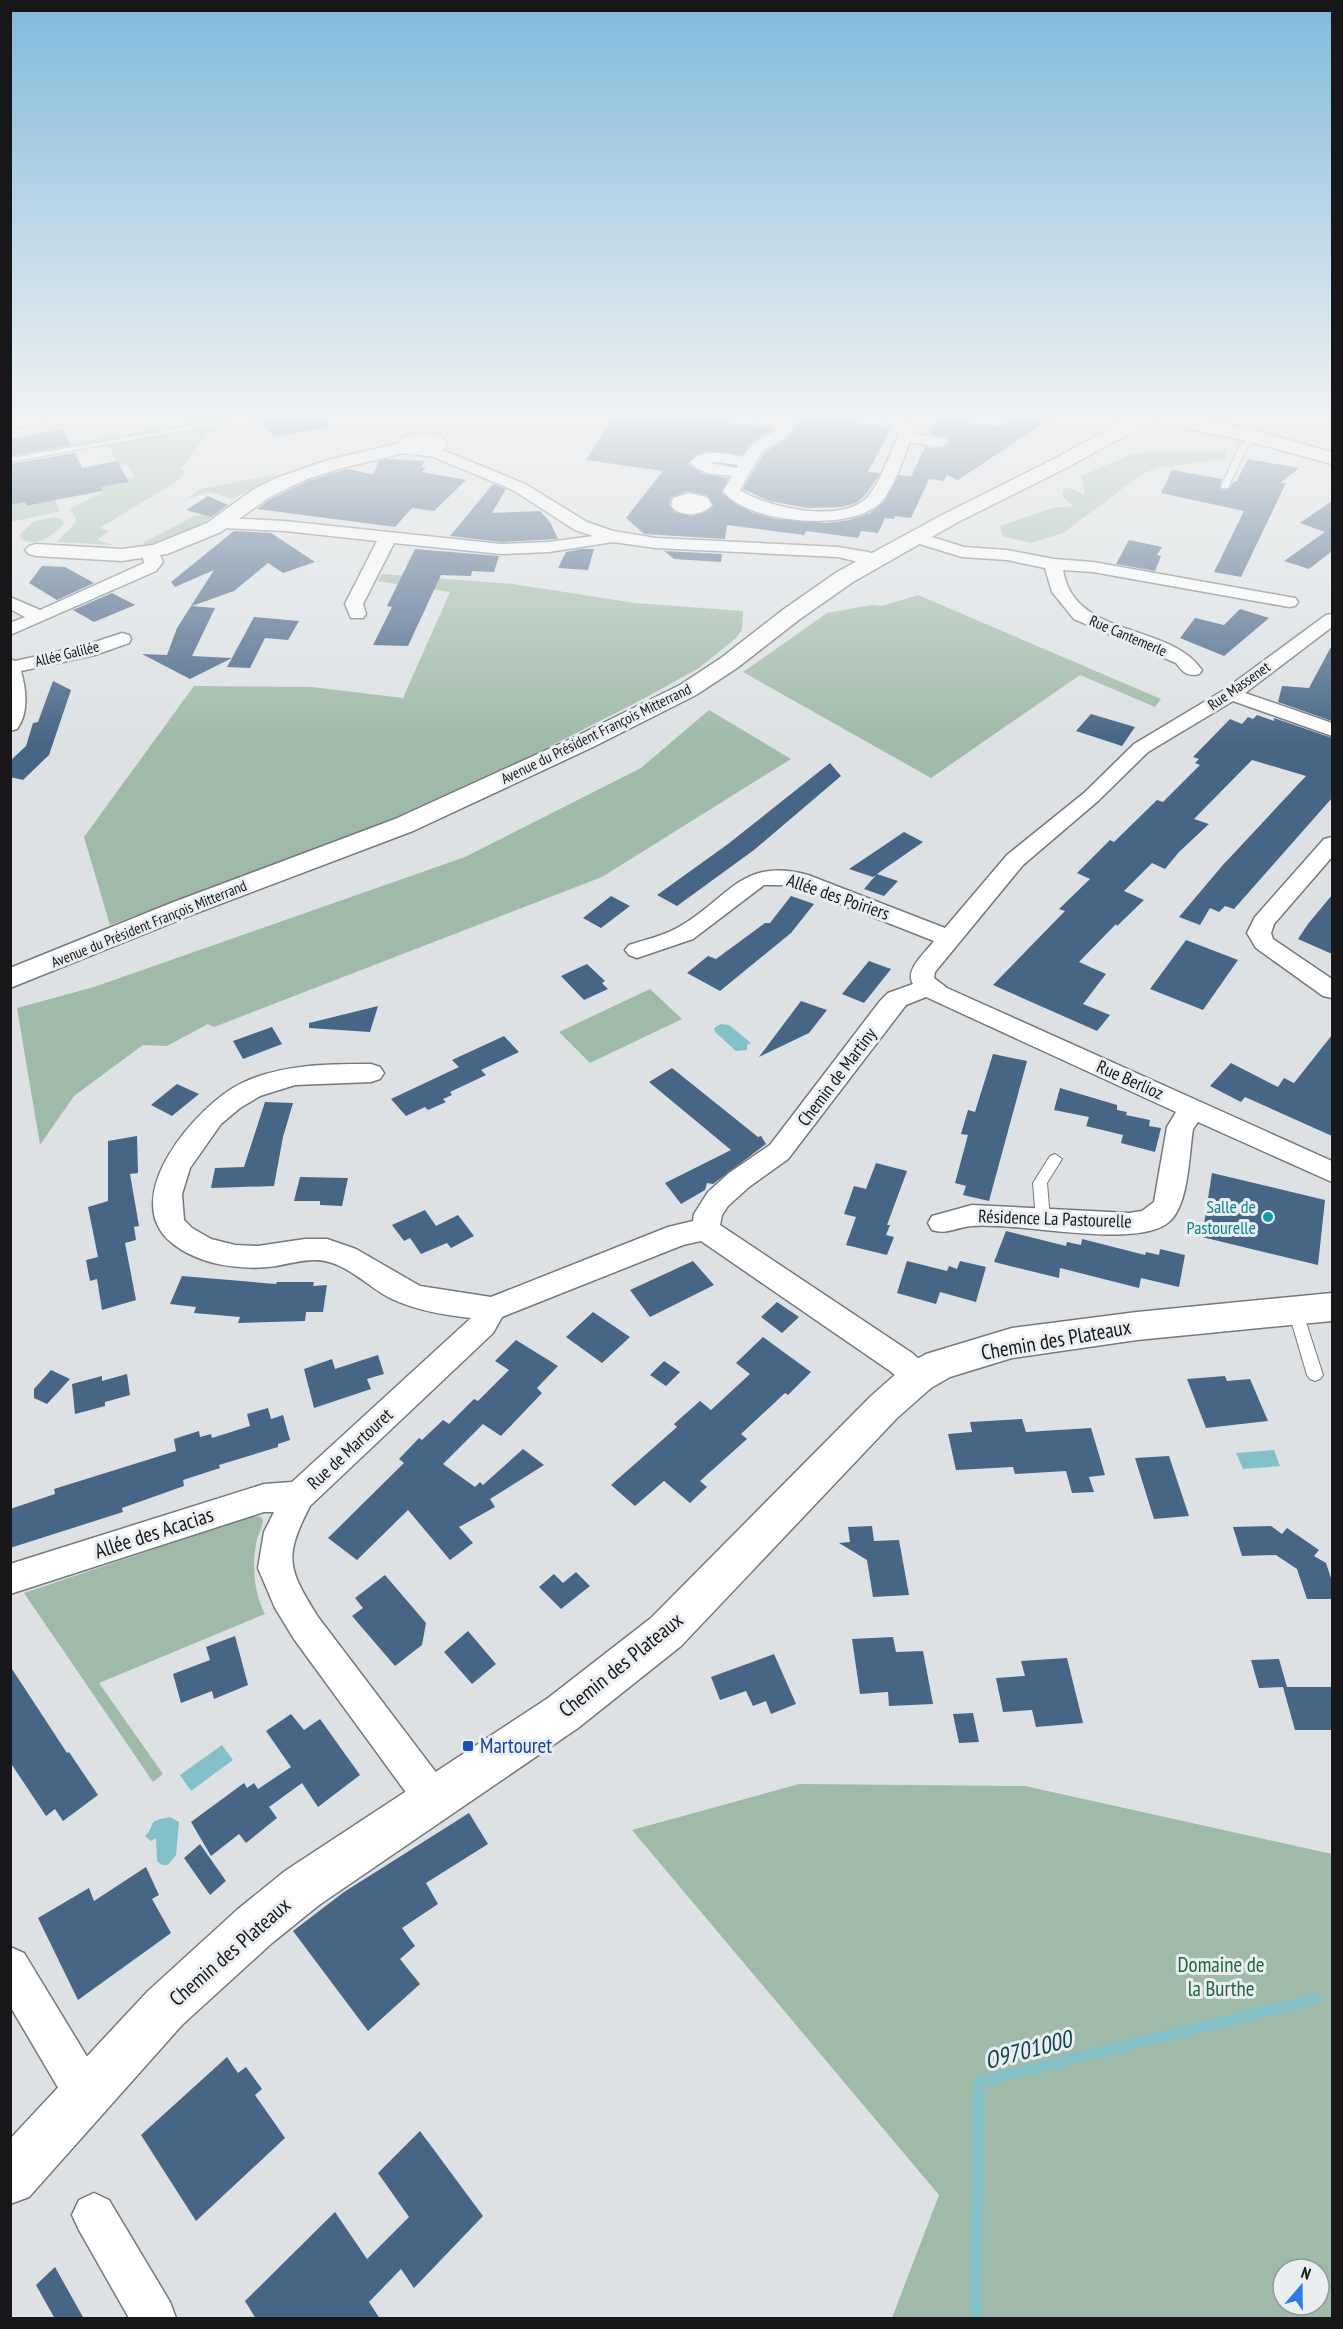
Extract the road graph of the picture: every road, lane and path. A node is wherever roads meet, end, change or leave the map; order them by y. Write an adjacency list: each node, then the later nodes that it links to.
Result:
1 (220, 526): 11 (street)
2 (278, 526): 6 (street)
3 (581, 526): 5 (street)
4 (938, 526): 7 (street, Avenue du Président François Mitterrand)
5 (610, 536): 6 (street); 9 (street)
6 (388, 537): 14 (street)
7 (916, 537): 9 (street, Avenue du Président François Mitterrand); 10 (street)
8 (27, 550): 11 (street)
9 (875, 561): 27 (street, Avenue du Président François Mitterrand)
10 (1054, 564): 13 (street); 20 (street, Rue Cantemerle)
11 (125, 565): 15 (street)
12 (10, 602): 15 (street)
13 (1289, 602)
14 (357, 614)
15 (40, 617): 17 (street)
16 (1332, 618): 21 (street, Rue Massenet)
17 (10, 630)
18 (122, 639): 19 (street, Allée Galilée)
19 (11, 666): 22 (street, Allée Galilée)
20 (1192, 670)
21 (1231, 694): 23 (street); 25 (street, Rue Massenet)
22 (10, 725)
23 (1332, 730)
24 (1332, 844): 29 (street)
25 (948, 938): 26 (street, Allée des Poiriers); 28 (street)
26 (637, 950)
27 (10, 980)
28 (929, 987): 31 (street, Rue Berlioz); 36 (street, Chemin de Martiny)
29 (1332, 990)
30 (372, 1073): 38 (street)
31 (1193, 1108): 33 (street, Rue Berlioz); 34 (street, Résidence La Pastourelle)
32 (1055, 1159): 34 (lane)
33 (1332, 1172)
34 (1043, 1219): 35 (street, Résidence La Pastourelle)
35 (942, 1222)
36 (706, 1228): 38 (street); 40 (street)
37 (1314, 1308): 39 (lane); 40 (street, Chemin des Plateaux)
38 (492, 1309): 41 (street, Rue de Martouret)
39 (1315, 1375)
40 (918, 1377): 43 (street, Chemin des Plateaux)
41 (299, 1496): 42 (street, Allée des Acacias); 43 (street, Rue de Martouret)
42 (10, 1579)
43 (434, 1800): 45 (street, Chemin des Plateaux)
44 (10, 1967): 45 (street)
45 (85, 2093): 46 (street, Chemin des Plateaux)
46 (10, 2178)
47 (94, 2215): 48 (street)
48 (154, 2319)

